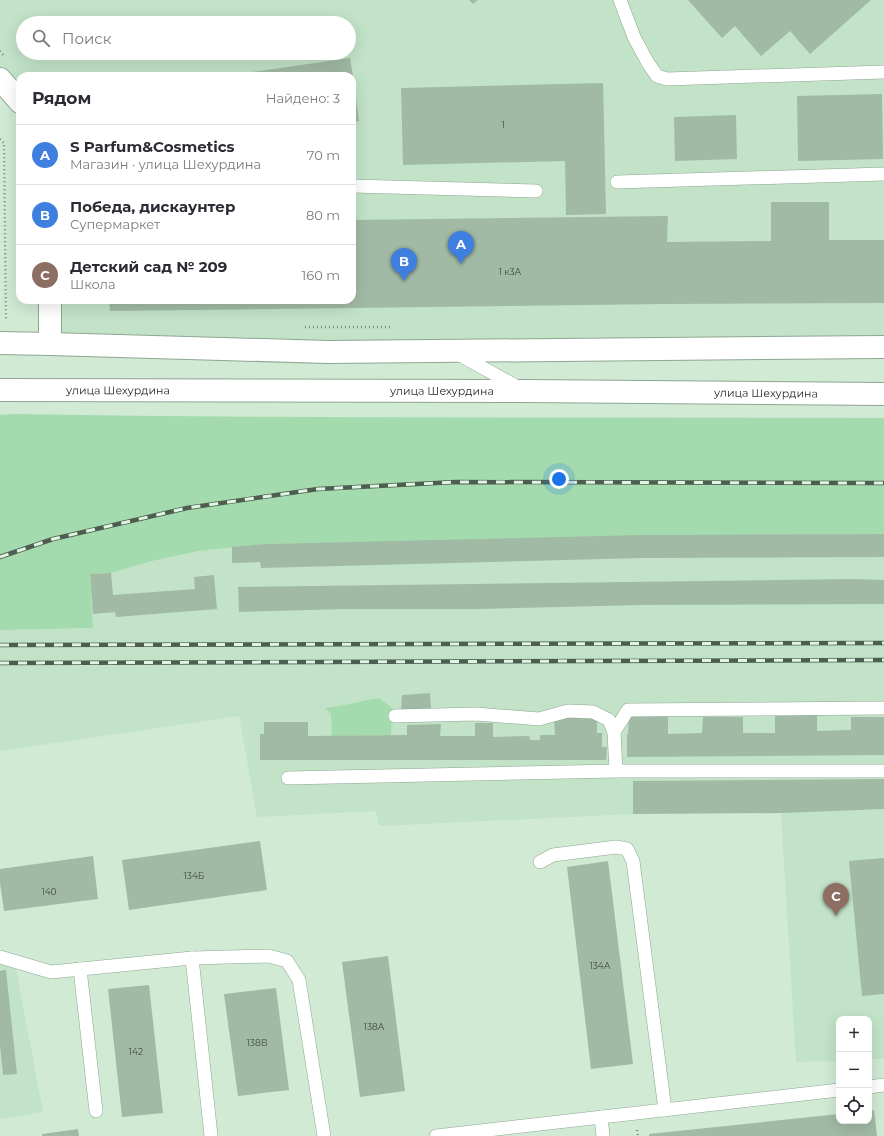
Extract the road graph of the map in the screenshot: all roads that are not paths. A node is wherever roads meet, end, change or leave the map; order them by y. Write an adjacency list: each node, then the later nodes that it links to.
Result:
1 (620, 0): 2 (lane)
2 (884, 72)
3 (0, 79): 4 (street)
4 (16, 97)
5 (884, 174): 6 (lane)
6 (617, 182)
7 (356, 186): 8 (lane)
8 (536, 191)
9 (50, 304): 11 (street)
10 (3, 334): 11 (street)
11 (50, 344): 13 (street)
12 (884, 347): 13 (street)
13 (453, 351): 15 (lane)
14 (0, 390): 15 (street, улица Шехурдина)
15 (526, 391): 16 (street, улица Шехурдина)
16 (884, 394)
17 (884, 708): 19 (lane)
18 (395, 716): 19 (lane)
19 (614, 732): 20 (lane)
20 (616, 771): 21 (lane); 22 (lane)
21 (884, 772)
22 (288, 778)
23 (540, 862): 30 (lane)
24 (0, 957): 26 (lane)
25 (192, 958): 26 (lane); 33 (lane); 34 (lane)
26 (80, 969): 31 (lane)
27 (884, 1085): 28 (lane)
28 (872, 1087)
29 (836, 1090): 30 (lane)
30 (665, 1110): 32 (lane)
31 (96, 1111)
32 (601, 1117): 35 (lane); 36 (lane)
33 (212, 1136)
34 (324, 1136)
35 (436, 1136)
36 (603, 1136)

